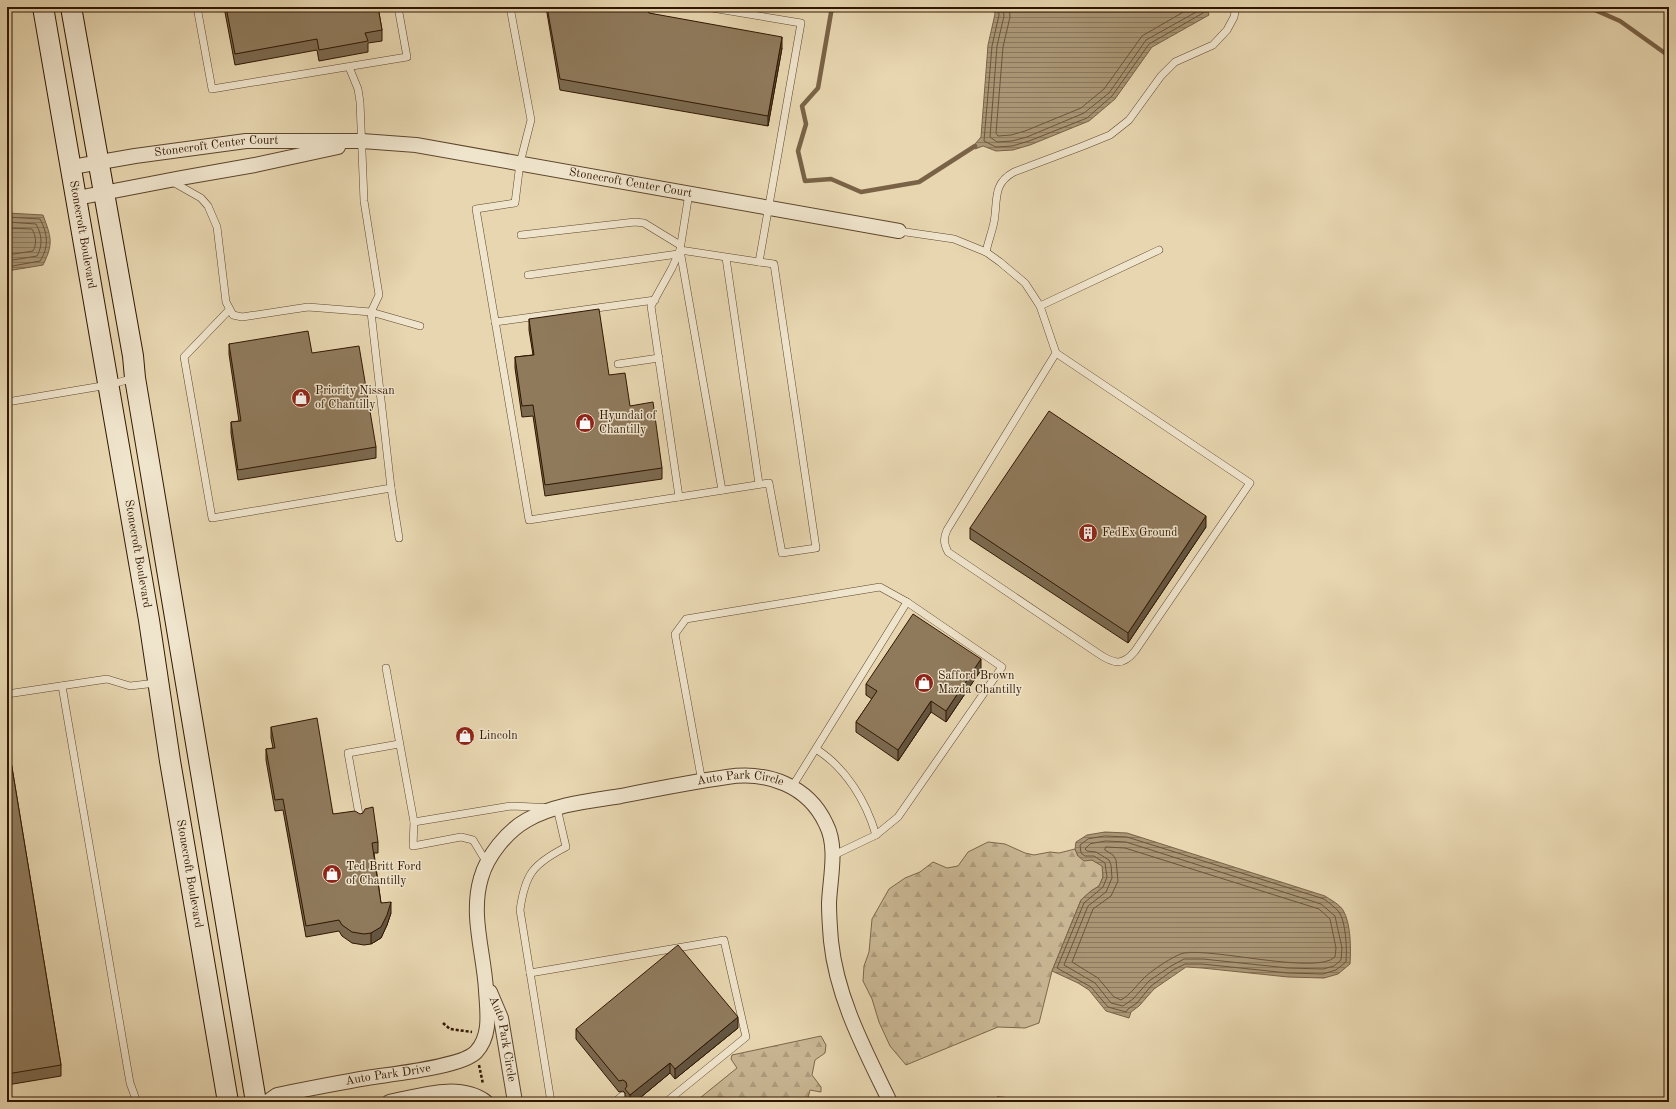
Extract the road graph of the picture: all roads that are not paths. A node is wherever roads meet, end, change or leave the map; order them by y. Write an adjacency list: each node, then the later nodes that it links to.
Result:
1 (43, 7): 12 (main road, Stonecroft Boulevard)
2 (71, 7): 10 (main road)
3 (197, 7): 8 (lane)
4 (398, 7): 8 (lane)
5 (510, 7): 11 (lane)
6 (706, 7): 17 (lane)
7 (1236, 7): 22 (lane)
8 (349, 67): 9 (lane)
9 (362, 141): 10 (street, Stonecroft Center Court); 11 (street, Stonecroft Center Court); 13 (street, Stonecroft Center Court); 29 (lane)
10 (98, 163): 12 (street, Stonecroft Center Court); 14 (main road)
11 (520, 163): 15 (street, Stonecroft Center Court); 30 (lane)
12 (72, 167): 16 (main road, Stonecroft Boulevard)
13 (170, 180): 14 (street, Stonecroft Center Court); 28 (lane)
14 (104, 193): 16 (street, Stonecroft Center Court); 35 (main road)
15 (689, 193): 17 (street, Stonecroft Center Court); 20 (lane)
16 (77, 198): 36 (main road, Stonecroft Boulevard)
17 (768, 208): 18 (street, Stonecroft Center Court); 24 (lane)
18 (899, 231): 22 (lane)
19 (521, 235): 20 (lane)
20 (679, 249): 23 (lane); 25 (lane); 26 (lane); 40 (lane)
21 (1159, 250): 27 (lane)
22 (986, 252): 27 (lane)
23 (726, 258): 24 (lane); 38 (lane)
24 (759, 262): 38 (lane)
25 (528, 275)
26 (655, 300): 30 (lane); 33 (lane)
27 (1040, 306): 32 (lane)
28 (229, 310): 29 (lane); 39 (lane)
29 (371, 312): 31 (lane); 39 (lane)
30 (495, 322): 41 (lane)
31 (420, 326)
32 (1056, 353): 32 (lane)
33 (659, 358): 34 (lane); 41 (lane)
34 (618, 364)
35 (135, 378): 36 (lane); 64 (main road)
36 (108, 385): 37 (lane); 45 (main road, Stonecroft Boulevard)
37 (7, 402)
38 (759, 484): 40 (lane)
39 (391, 488): 42 (lane)
40 (722, 490): 41 (lane)
41 (679, 497)
42 (399, 538)
43 (907, 602): 49 (lane); 50 (lane); 55 (lane)
44 (386, 668): 48 (lane)
45 (159, 683): 46 (lane); 63 (main road, Stonecroft Boulevard)
46 (62, 686): 47 (lane); 62 (lane)
47 (7, 694)
48 (400, 744): 53 (lane); 54 (lane)
49 (816, 749): 51 (lane); 55 (lane)
50 (702, 782): 51 (street, Auto Park Circle); 52 (street, Auto Park Circle)
51 (792, 787): 56 (street, Auto Park Circle)
52 (557, 808): 54 (lane); 57 (street, Auto Park Circle); 58 (lane)
53 (360, 820)
54 (414, 822): 57 (lane)
55 (876, 835): 56 (lane)
56 (832, 856): 72 (street, Auto Park Circle)
57 (487, 863): 59 (street, Auto Park Circle)
58 (530, 973): 69 (lane); 71 (lane)
59 (485, 978): 60 (street, Auto Park Circle); 68 (street, Auto Park Circle)
60 (488, 1022): 65 (street, Auto Park Drive)
61 (622, 1096): 70 (lane)
62 (137, 1102)
63 (228, 1102)
64 (256, 1102)
65 (267, 1102)
66 (390, 1102): 67 (street)
67 (486, 1102)
68 (515, 1102)
69 (551, 1102)
70 (615, 1102)
71 (666, 1102)
72 (890, 1102)

